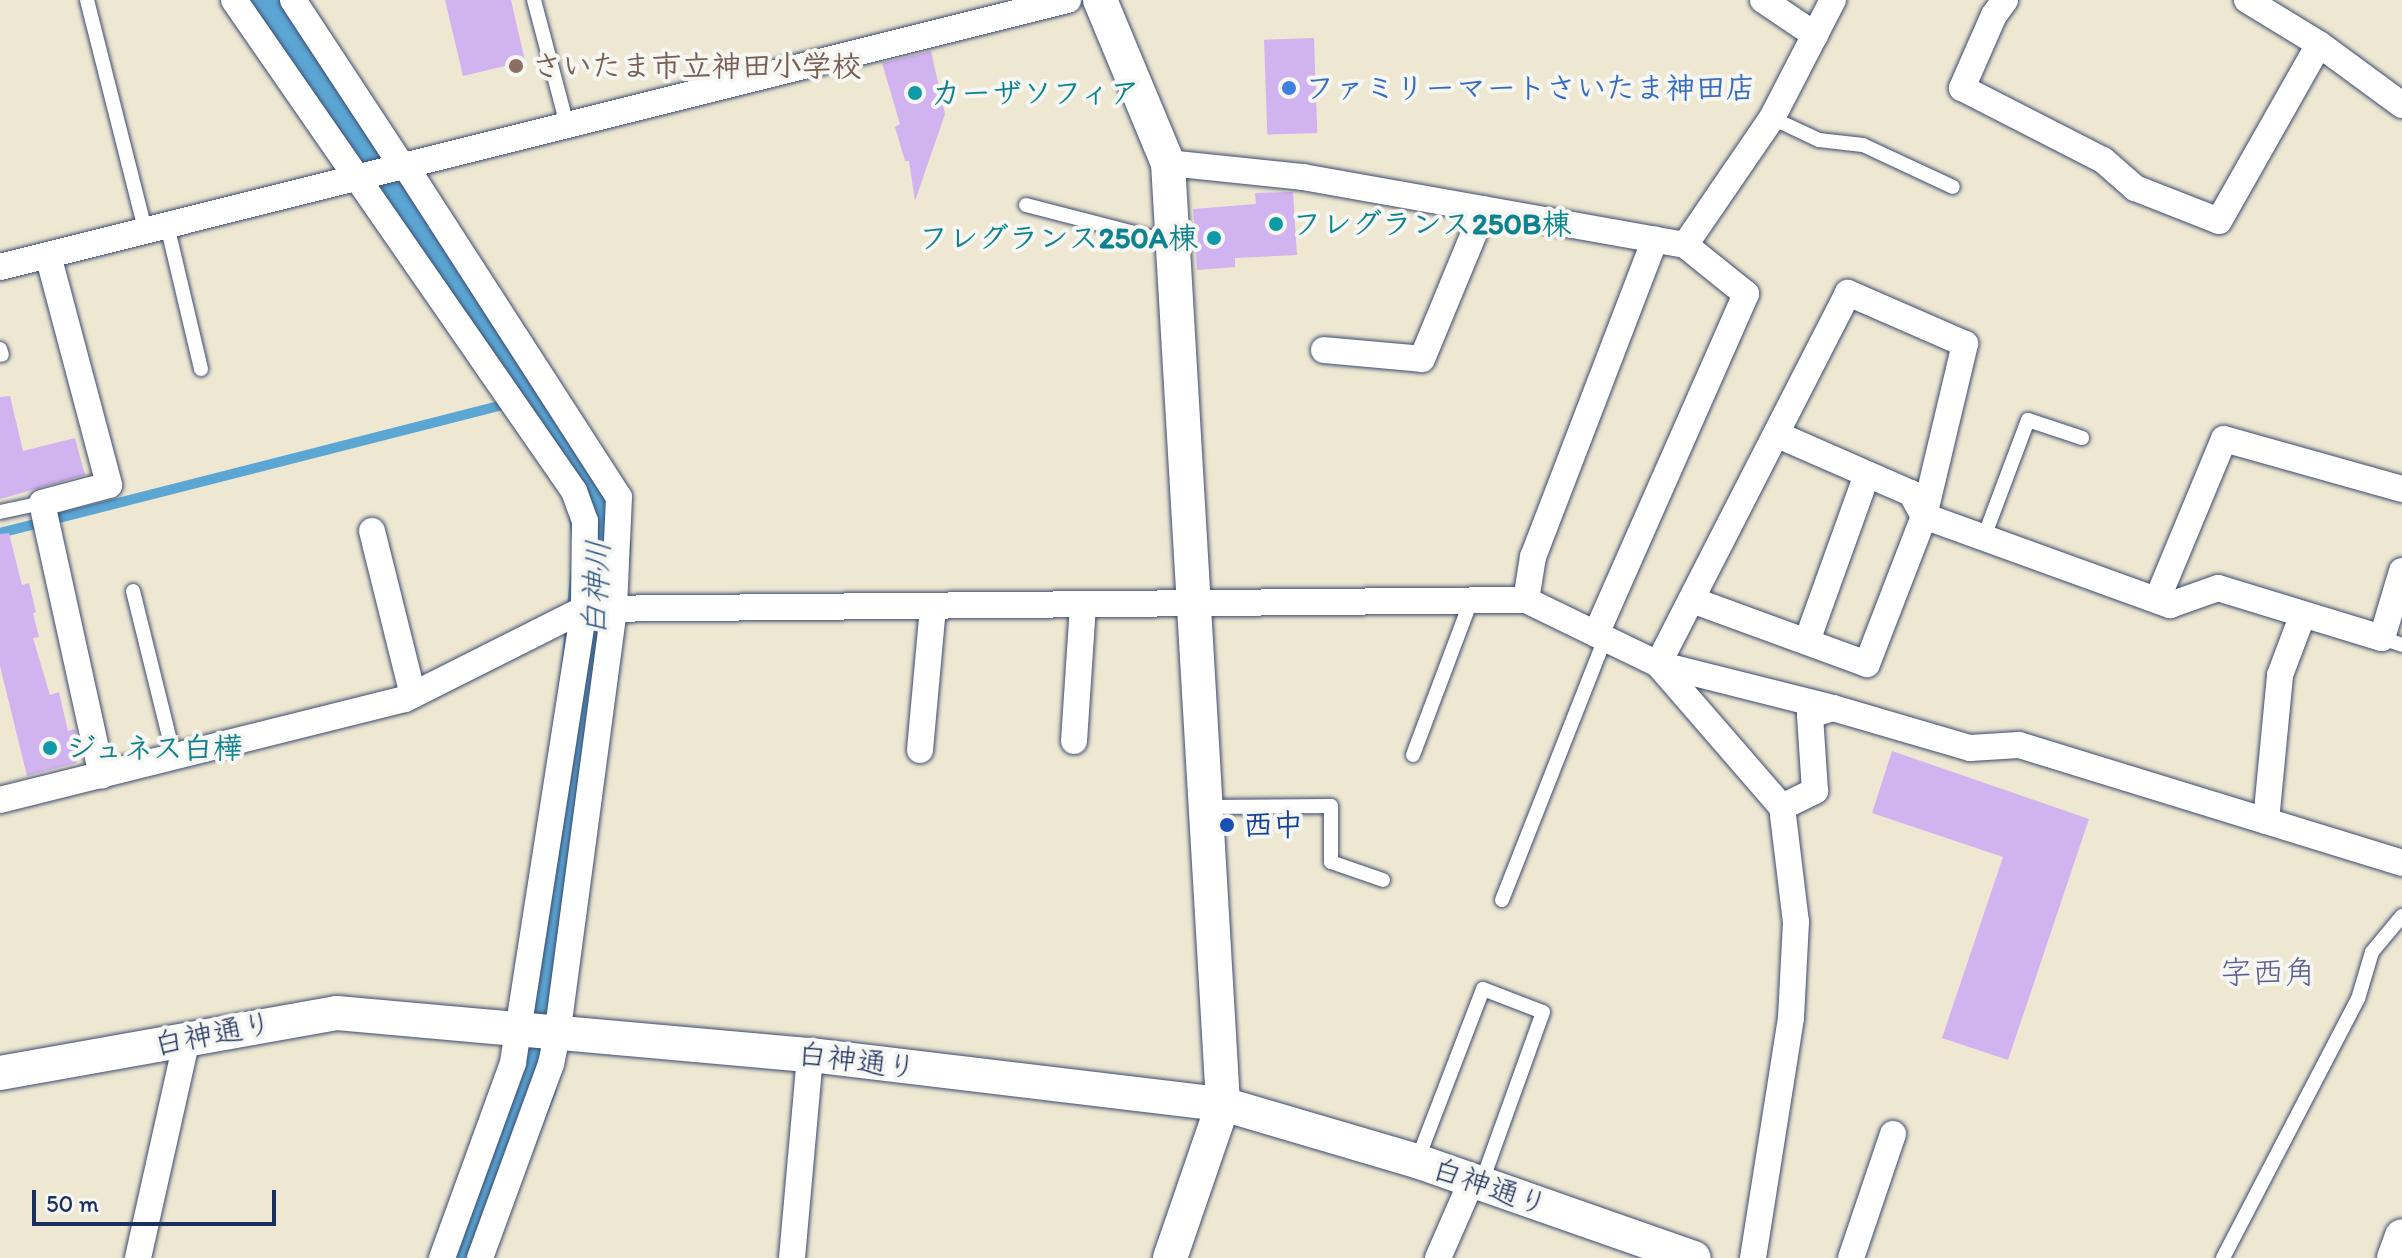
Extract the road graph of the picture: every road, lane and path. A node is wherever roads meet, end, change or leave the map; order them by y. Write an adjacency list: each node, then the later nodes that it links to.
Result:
1 (87, 0): 22 (lane)
2 (234, 0): 18 (street)
3 (293, 0): 17 (street)
4 (534, 0): 15 (lane)
5 (1068, 0): 15 (street)
6 (1100, 0): 16 (street)
7 (1763, 0): 11 (street)
8 (1833, 0): 11 (street)
9 (2005, 0): 12 (street)
10 (2247, 0): 12 (street)
11 (1815, 35): 14 (street)
12 (2319, 44): 13 (street)
13 (2402, 105)
14 (1772, 118): 19 (lane); 25 (street)
15 (567, 125): 17 (street)
16 (1168, 163): 21 (street); 24 (street)
17 (402, 166): 18 (street); 48 (street)
18 (356, 178): 22 (street); 48 (street)
19 (1953, 187)
20 (1026, 205): 24 (lane)
21 (1484, 209): 23 (street); 28 (street)
22 (156, 228): 26 (street); 29 (lane)
23 (1655, 240): 25 (street); 41 (street)
24 (1173, 243): 45 (street)
25 (1685, 245): 50 (street)
26 (48, 255): 27 (street); 34 (street)
27 (1, 261)
28 (1324, 350)
29 (201, 369)
30 (1778, 435): 32 (street); 36 (street); 42 (street)
31 (2082, 438): 38 (lane)
32 (1867, 474): 36 (street); 51 (street)
33 (2402, 489): 43 (street)
34 (42, 503): 35 (lane); 60 (street)
35 (0, 512)
36 (1924, 516): 38 (street); 51 (street)
37 (372, 531): 54 (street)
38 (1984, 537): 43 (street)
39 (2402, 571): 52 (street)
40 (133, 591): 59 (lane)
41 (1526, 600): 44 (street); 50 (street)
42 (1692, 600): 51 (street); 53 (street)
43 (2157, 600): 49 (street)
44 (1471, 601): 45 (street); 58 (lane)
45 (1192, 606): 47 (street); 62 (street)
46 (933, 607): 47 (street); 48 (street); 57 (street)
47 (1083, 607): 56 (street)
48 (598, 609): 54 (street); 69 (street); 69 (street)
49 (2303, 614): 52 (street); 64 (street)
50 (1601, 636): 53 (street); 67 (lane)
51 (1807, 641)
52 (2392, 642)
53 (1658, 664): 55 (street); 63 (street)
54 (413, 695): 59 (street)
55 (1833, 708): 63 (street); 64 (street)
56 (1074, 741)
57 (920, 750)
58 (1413, 755)
59 (174, 757): 60 (street)
60 (102, 775): 61 (street)
61 (0, 800)
62 (1205, 807): 66 (lane); 73 (street)
63 (1782, 807): 85 (street)
64 (2266, 821): 65 (street)
65 (2402, 863)
66 (1383, 880)
67 (1502, 900)
68 (2402, 916): 87 (lane)
69 (537, 1030): 70 (street, 白神通り); 71 (street, 白神通り); 79 (street); 80 (street)
70 (187, 1039): 72 (street, 白神通り); 78 (street)
71 (810, 1055): 73 (street, 白神通り); 81 (street)
72 (0, 1073)
73 (1223, 1104): 75 (street, 白神通り); 82 (street)
74 (1893, 1134): 86 (street)
75 (1417, 1161): 76 (street, 白神通り); 76 (lane)
76 (1477, 1182): 83 (street); 84 (street, 白神通り)
77 (2402, 1236): 88 (street)
78 (138, 1258)
79 (442, 1258)
80 (480, 1258)
81 (792, 1258)
82 (1170, 1258)
83 (1438, 1258)
84 (1694, 1258)
85 (1753, 1258)
86 (1851, 1258)
87 (2223, 1258)
88 (2394, 1258)

